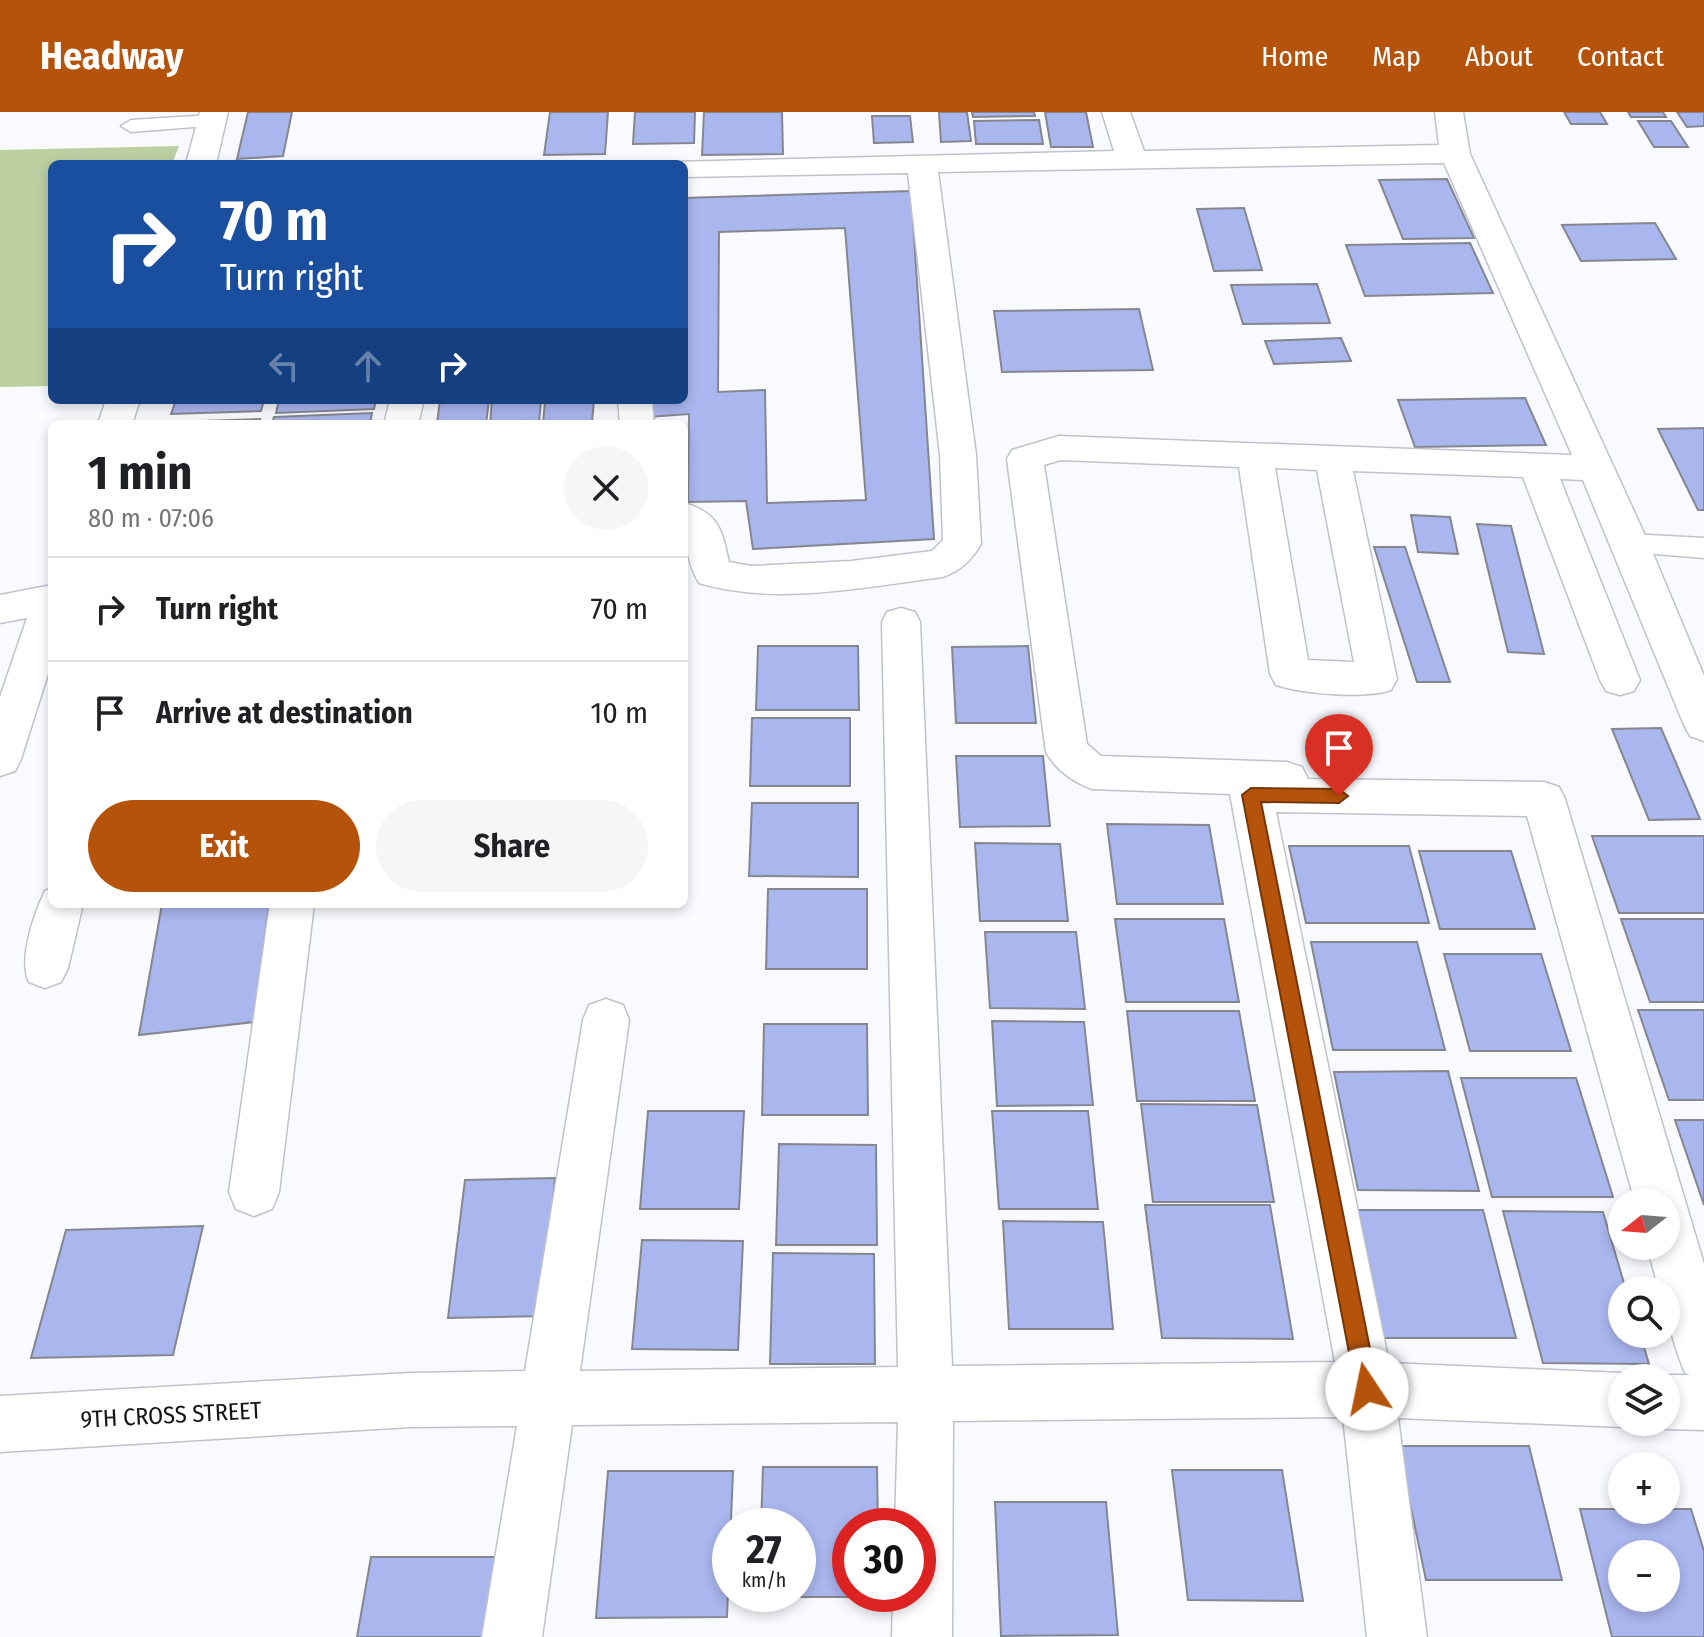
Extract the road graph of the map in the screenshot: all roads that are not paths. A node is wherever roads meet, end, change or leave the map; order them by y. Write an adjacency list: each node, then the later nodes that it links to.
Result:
1 (1116, 112): 7 (street)
2 (1449, 112): 5 (street)
3 (213, 116): 4 (lane); 6 (street)
4 (131, 126)
5 (1455, 154): 7 (street); 14 (street)
6 (202, 160)
7 (1132, 160): 9 (street)
8 (688, 168): 9 (street)
9 (923, 175): 10 (street); 15 (street)
10 (688, 193)
11 (1255, 457): 12 (street); 12 (street); 26 (street)
12 (1333, 458): 13 (street)
13 (1536, 464): 14 (street); 22 (street)
14 (1596, 468): 16 (street)
15 (688, 519)
16 (1630, 544): 17 (lane); 24 (street)
17 (1704, 548)
18 (48, 601): 19 (street)
19 (0, 609)
20 (901, 622): 36 (street)
21 (48, 646): 23 (street); 25 (street)
22 (1620, 680)
23 (48, 690)
24 (1704, 725)
25 (0, 759)
26 (1422, 783)
27 (60, 908): 29 (street)
28 (291, 908): 32 (street)
29 (45, 968)
30 (606, 1020): 37 (street)
31 (1656, 1188): 35 (street)
32 (254, 1192)
33 (1677, 1260): 34 (street)
34 (1704, 1354)
35 (1367, 1389): 36 (street, 9TH CROSS STREET); 38 (street, 9TH CROSS STREET); 44 (street)
36 (926, 1394): 37 (street, 9TH CROSS STREET); 43 (street)
37 (549, 1398): 41 (street, 9TH CROSS STREET); 42 (street)
38 (1608, 1399)
39 (1680, 1402): 40 (street)
40 (1704, 1403)
41 (0, 1424)
42 (512, 1637)
43 (922, 1637)
44 (1397, 1637)

